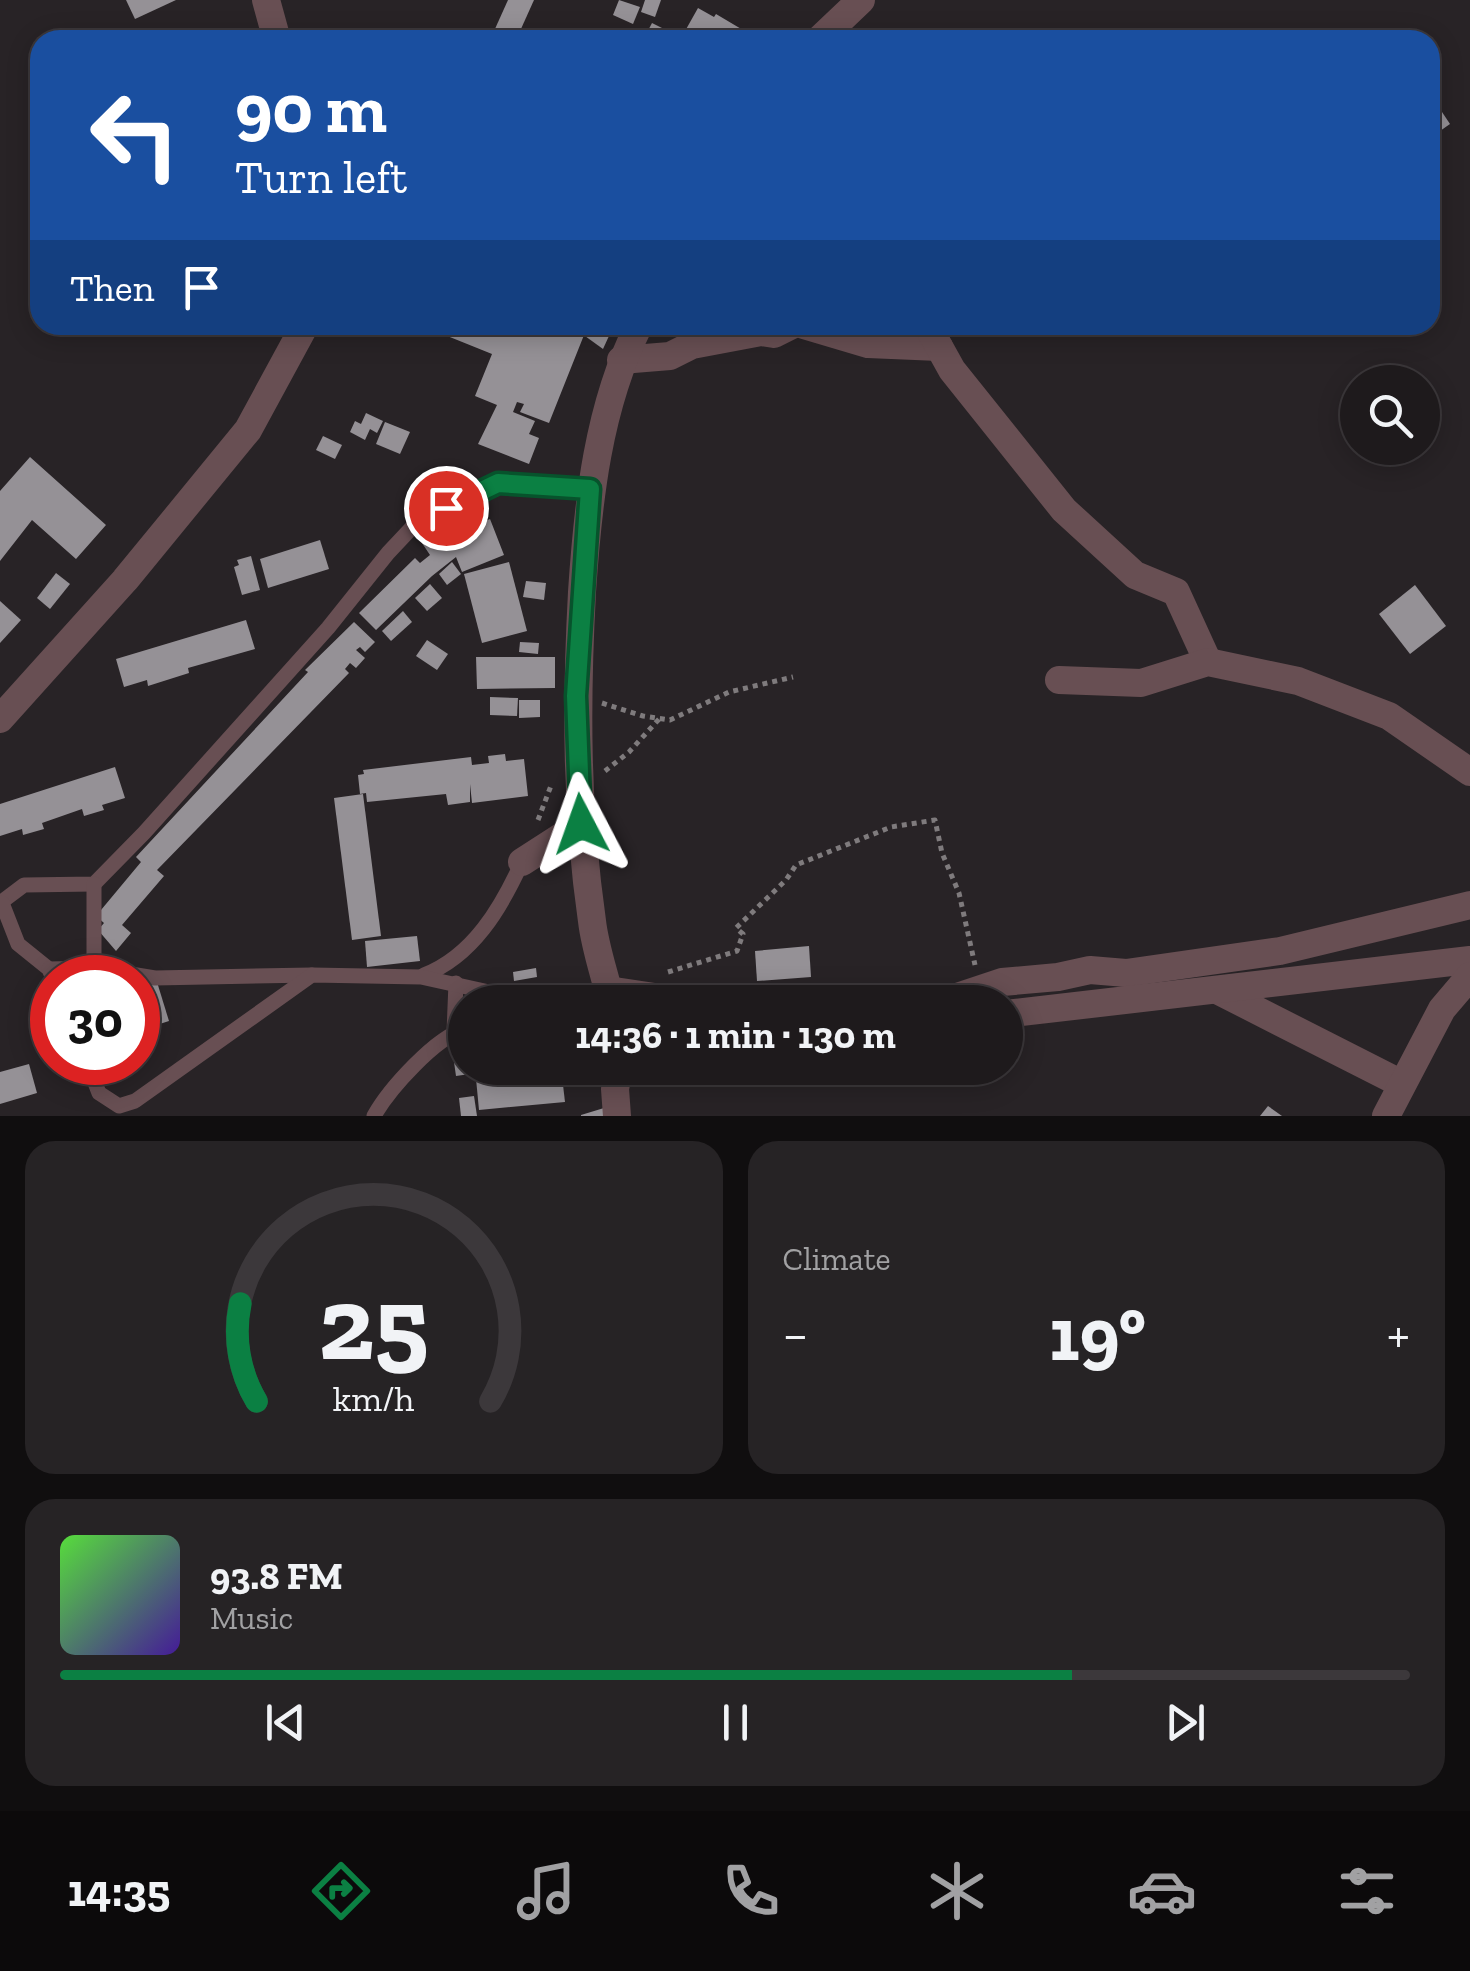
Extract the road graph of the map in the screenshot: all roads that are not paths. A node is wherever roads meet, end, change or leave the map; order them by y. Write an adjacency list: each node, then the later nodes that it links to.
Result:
1 (266, 0): 3 (street)
2 (861, 0): 4 (street)
3 (274, 30)
4 (830, 30)
5 (297, 335): 14 (street)
6 (634, 335): 10 (street)
7 (744, 335): 10 (street)
8 (838, 335): 9 (street)
9 (933, 336): 12 (street)
10 (622, 360): 11 (street)
11 (590, 489): 16 (street); 18 (lane)
12 (1208, 662): 13 (street); 15 (street)
13 (1059, 680)
14 (0, 718)
15 (1470, 772)
16 (581, 824): 17 (street); 30 (street)
17 (522, 862): 26 (lane)
18 (94, 884): 19 (lane); 22 (lane)
19 (1, 904): 21 (lane)
20 (1470, 905): 31 (street)
21 (31, 955)
22 (94, 955)
23 (1470, 960): 32 (street)
24 (312, 975): 26 (lane); 27 (lane); 35 (lane)
25 (1470, 976): 36 (street)
26 (421, 977): 28 (lane)
27 (160, 978)
28 (456, 983): 29 (lane)
29 (463, 985)
30 (614, 985)
31 (992, 985)
32 (1217, 990): 33 (street); 36 (street)
33 (1023, 1012)
34 (448, 1040): 40 (lane)
35 (160, 1083)
36 (1402, 1084): 42 (street)
37 (96, 1085): 38 (lane)
38 (157, 1085)
39 (618, 1085): 41 (street)
40 (374, 1116)
41 (617, 1116)
42 (1386, 1116)

